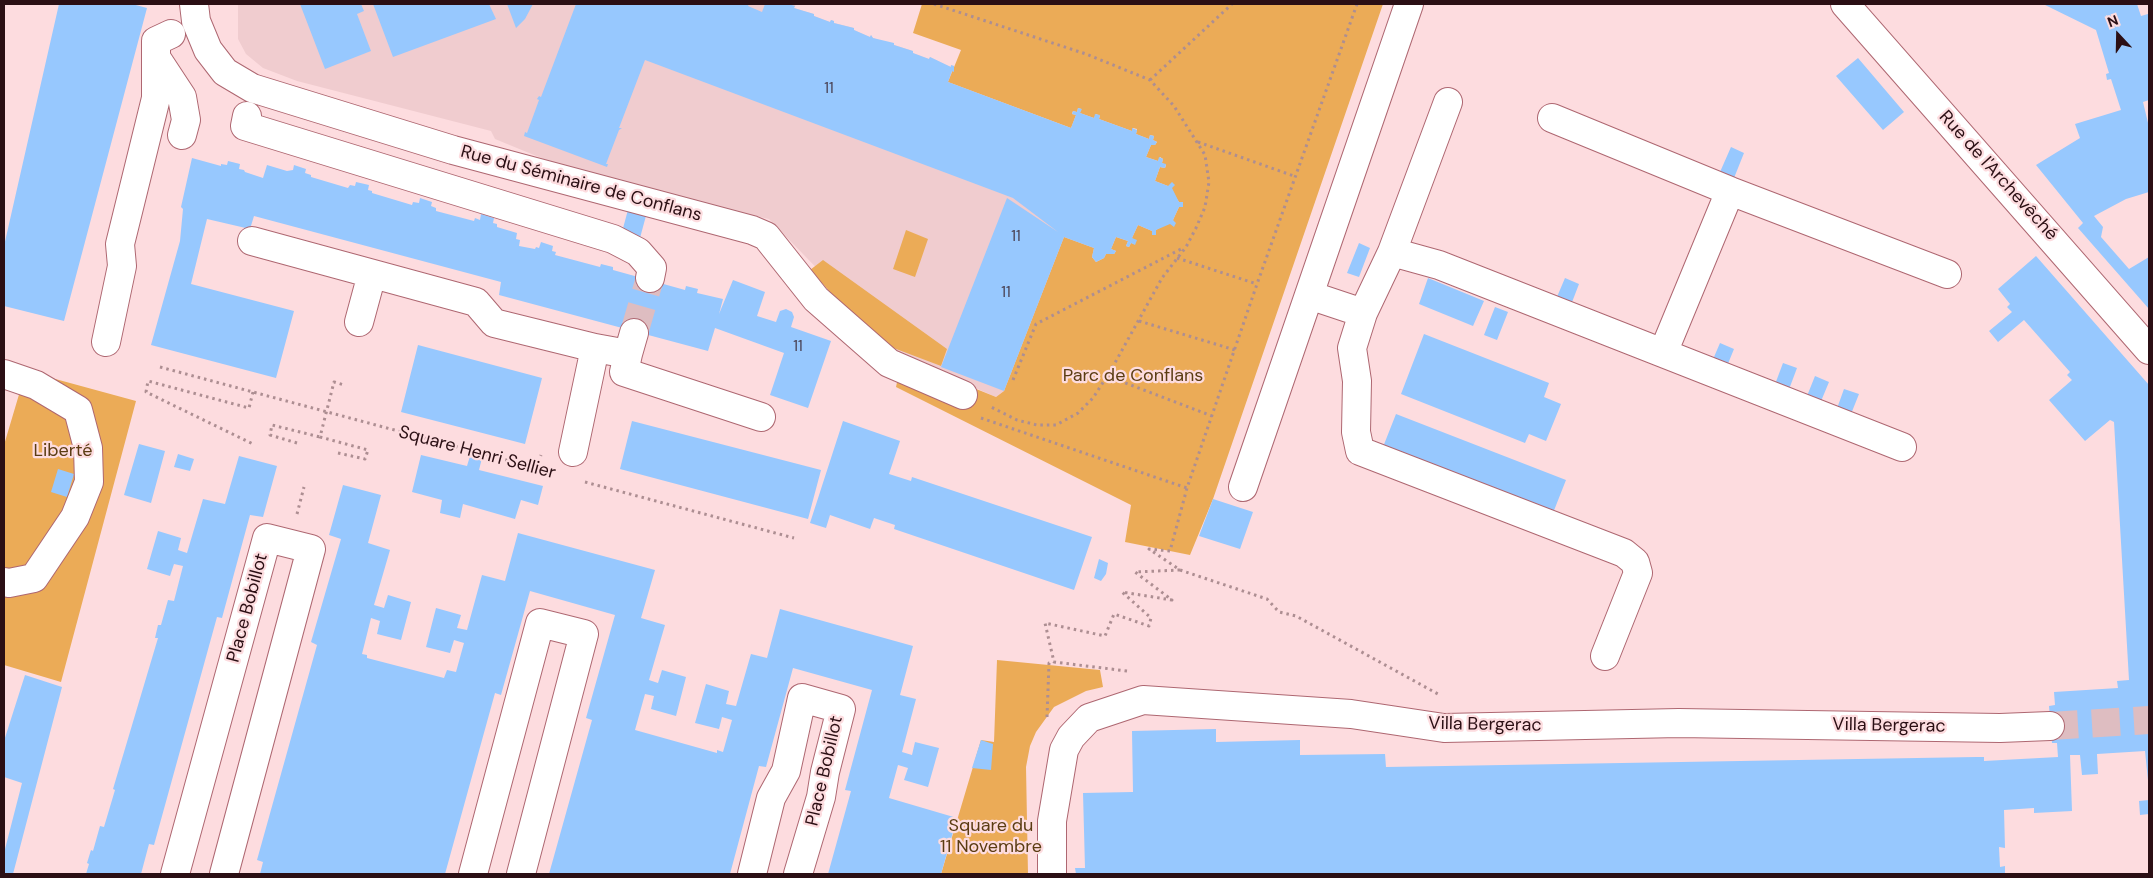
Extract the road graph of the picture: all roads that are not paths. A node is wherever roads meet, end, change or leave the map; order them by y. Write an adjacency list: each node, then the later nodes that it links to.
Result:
1 (194, 4): 24 (street, Rue du Séminaire de Conflans)
2 (1409, 4): 16 (street)
3 (1845, 4): 21 (street, Rue de l'Archevêché)
4 (171, 34): 5 (street)
5 (156, 59): 9 (street); 19 (street)
6 (1448, 102): 12 (street)
7 (246, 116): 15 (street)
8 (1552, 118): 10 (street)
9 (182, 135)
10 (1730, 191): 14 (street); 22 (street)
11 (252, 241): 13 (street)
12 (1392, 252): 17 (street); 22 (street)
13 (372, 274): 18 (street); 20 (street)
14 (1947, 274)
15 (650, 278)
16 (1309, 295): 17 (street); 28 (street)
17 (1363, 313): 30 (street)
18 (359, 322)
19 (106, 342)
20 (595, 348): 25 (street); 27 (street, Square Henri Sellier)
21 (2149, 350)
22 (1663, 353): 26 (street)
23 (4, 374): 29 (street)
24 (963, 395)
25 (761, 417)
26 (1902, 447)
27 (573, 452)
28 (1243, 487)
29 (4, 582)
30 (1605, 656)
31 (2050, 726): 38 (street, Villa Bergerac)
32 (175, 874): 33 (street, Place Bobillot)
33 (224, 874)
34 (472, 874): 35 (street)
35 (521, 874)
36 (752, 874): 37 (street, Place Bobillot)
37 (798, 874)
38 (1052, 874)

